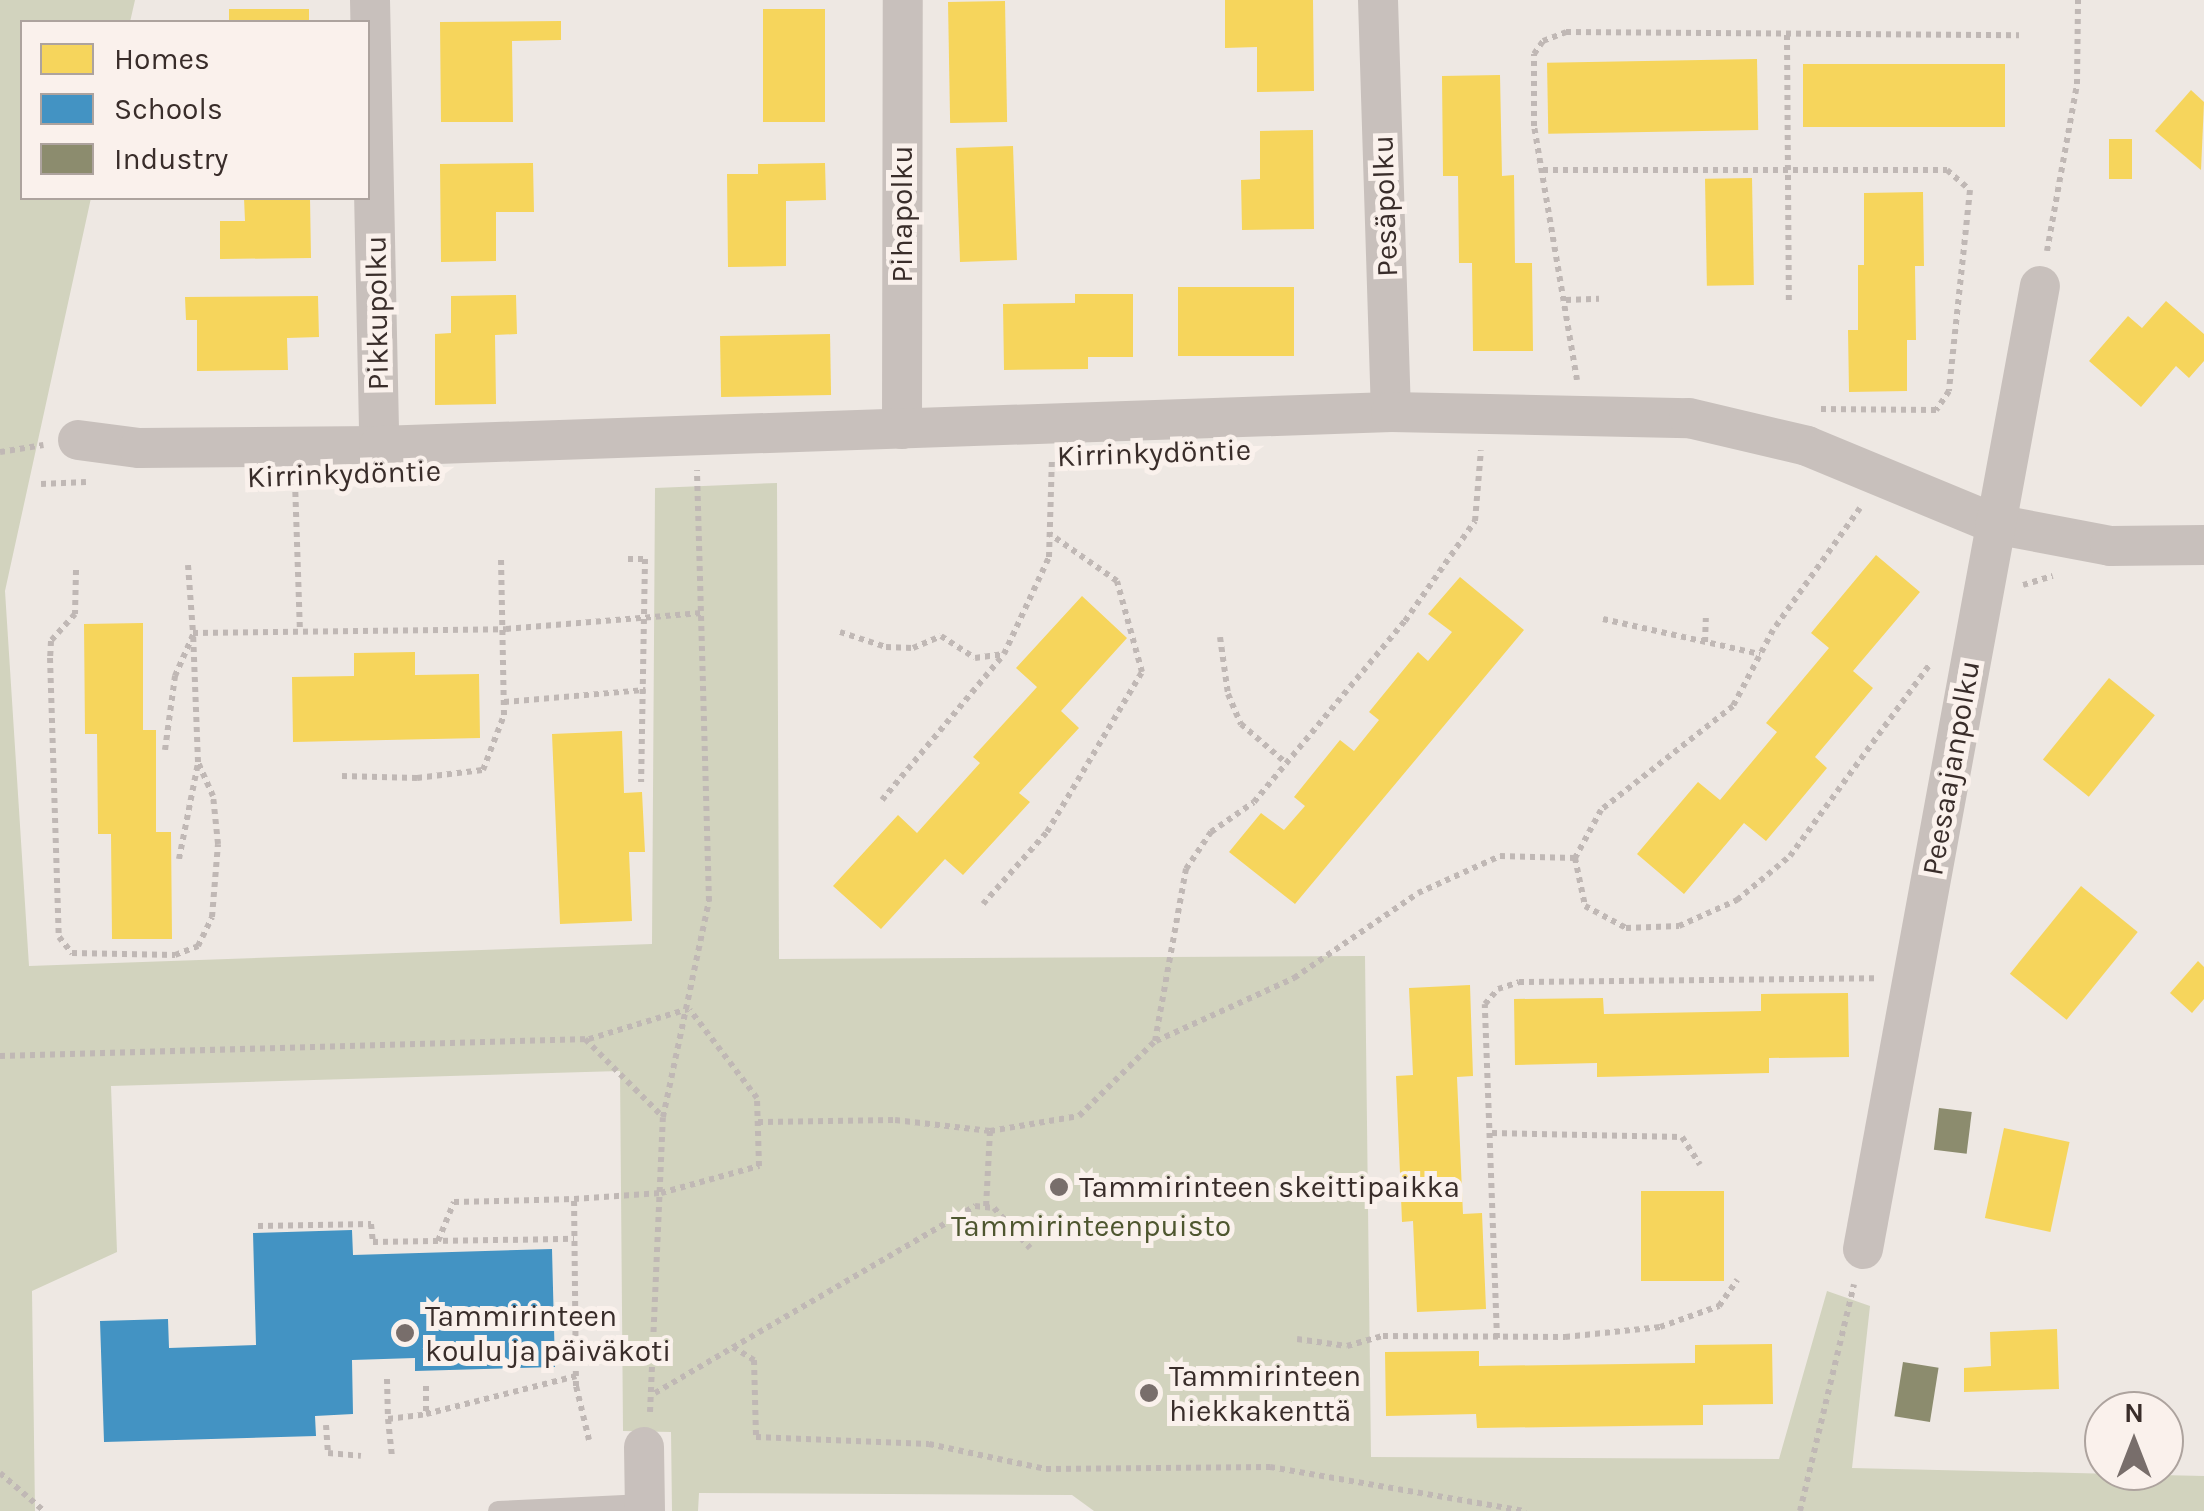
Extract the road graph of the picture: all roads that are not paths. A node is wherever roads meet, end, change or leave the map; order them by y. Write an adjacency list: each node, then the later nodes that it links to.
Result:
1 (370, 0): 8 (street, Pikkupolku)
2 (903, 0): 6 (street, Pihapolku)
3 (1378, 0): 5 (street, Pesäpolku)
4 (2040, 286): 9 (street, Peesaajanpolku)
5 (1391, 412): 6 (street, Kirrinkydöntie); 9 (street, Kirrinkydöntie)
6 (902, 428): 8 (street, Kirrinkydöntie)
7 (78, 440): 8 (street, Kirrinkydöntie)
8 (378, 446)
9 (1995, 524): 10 (street, Kirrinkydöntie); 11 (street, Peesaajanpolku)
10 (2204, 545)
11 (1863, 1249)
12 (644, 1447): 13 (street)
13 (645, 1507): 14 (lane)
14 (498, 1511)

